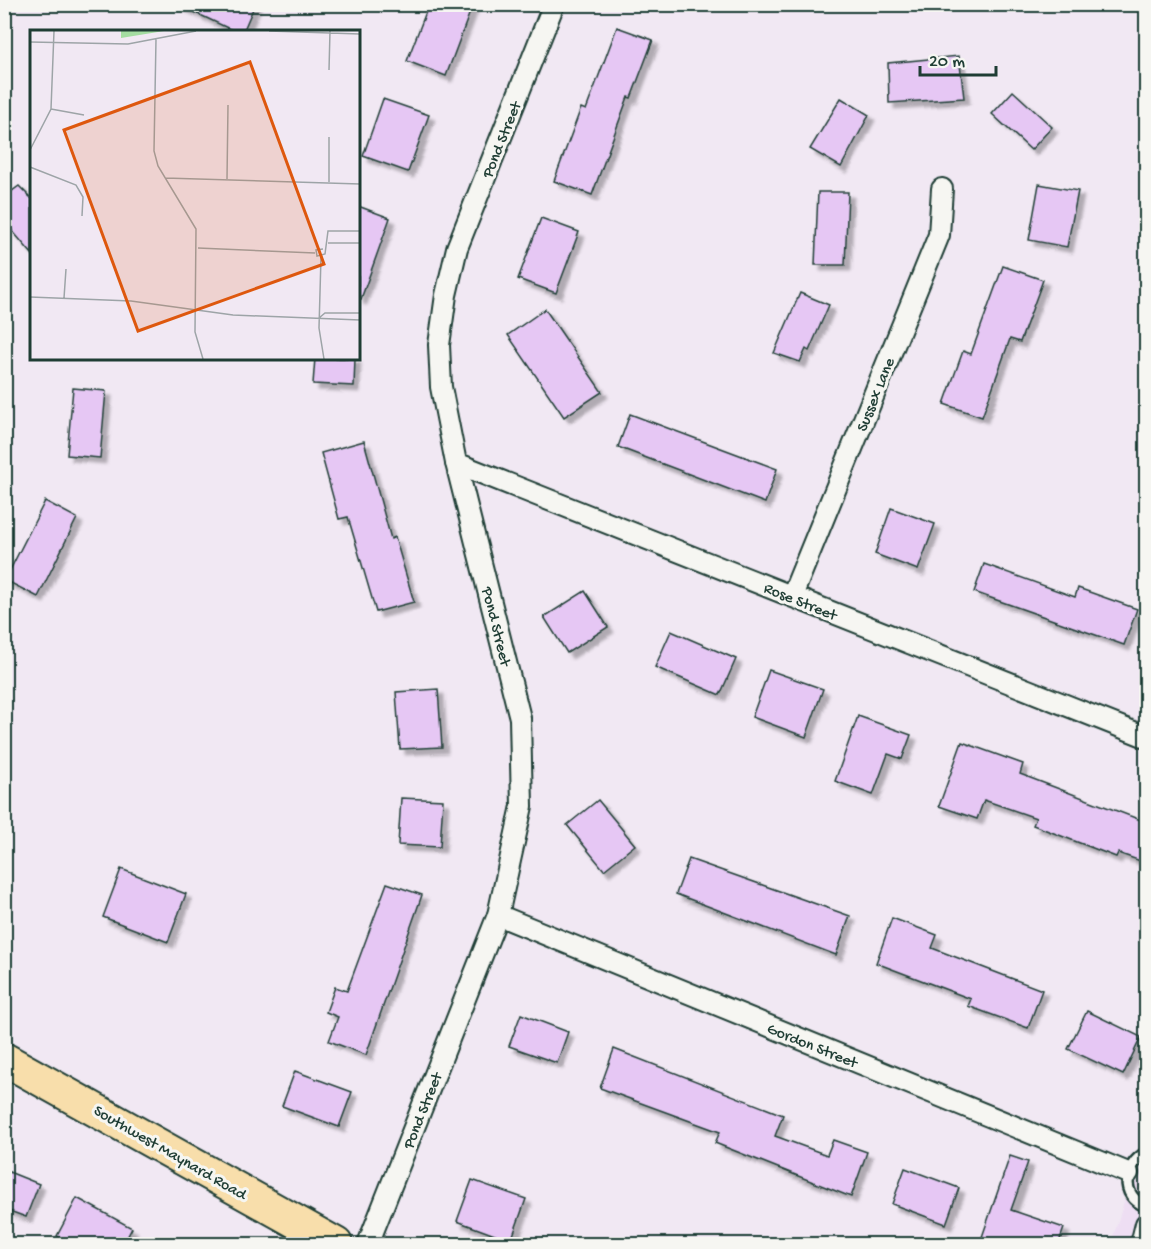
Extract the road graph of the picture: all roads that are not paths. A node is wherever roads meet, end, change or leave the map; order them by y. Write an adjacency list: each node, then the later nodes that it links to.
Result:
1 (554, 4): 3 (street, Pond Street)
2 (942, 189): 4 (street, Sussex Lane)
3 (456, 463): 4 (street, Rose Street); 6 (street, Pond Street)
4 (792, 596): 5 (street, Rose Street)
5 (1146, 737)
6 (498, 915): 9 (street, Gordon Street); 13 (street, Pond Street)
7 (4, 1059): 12 (main road, Southwest Maynard Road)
8 (1146, 1153): 9 (lane)
9 (1128, 1173): 10 (lane)
10 (1146, 1206)
11 (1146, 1224): 14 (street)
12 (336, 1245)
13 (368, 1245)
14 (1141, 1245)

